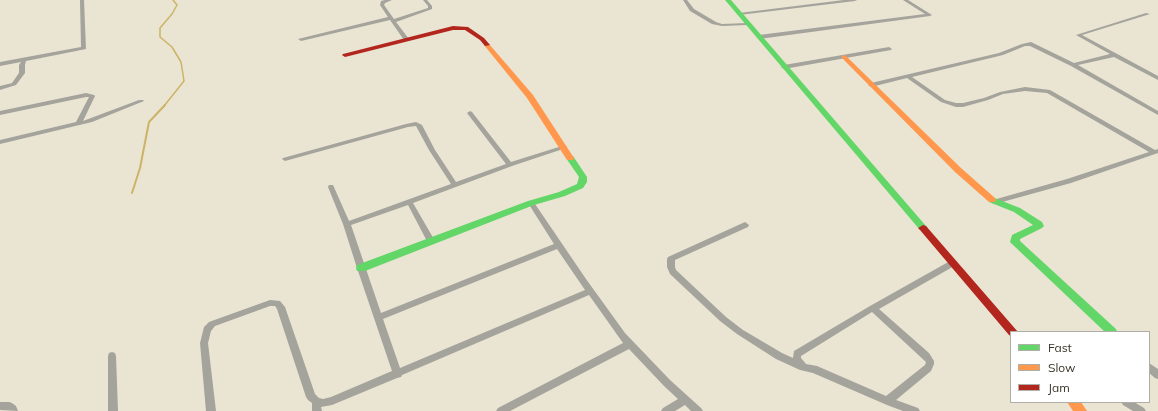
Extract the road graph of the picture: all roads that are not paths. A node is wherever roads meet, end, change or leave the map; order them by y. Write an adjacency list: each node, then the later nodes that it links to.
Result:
1 (82, 0): 21 (street)
2 (390, 0): 8 (street)
3 (425, 0): 12 (street)
4 (685, 0): 13 (street)
5 (728, 0): 10 (street)
6 (855, 0): 9 (street)
7 (905, 0): 14 (street)
8 (382, 1): 12 (street)
9 (840, 1): 10 (street)
10 (739, 14): 13 (street)
11 (1148, 14): 19 (street)
12 (392, 19): 15 (street); 16 (street)
13 (747, 24): 14 (street)
14 (759, 37): 24 (street)
15 (301, 39)
16 (406, 39): 18 (street); 35 (street)
17 (890, 49): 20 (street)
18 (345, 55)
19 (1114, 55): 23 (street); 26 (street)
20 (844, 57): 24 (street); 27 (street)
21 (24, 60): 22 (street); 28 (street)
22 (0, 64)
23 (1073, 65): 25 (street); 32 (street)
24 (784, 67): 48 (street)
25 (909, 77): 27 (street); 36 (street)
26 (1158, 78)
27 (871, 85): 42 (street)
28 (0, 88)
29 (141, 101): 33 (street)
30 (0, 113): 33 (street)
31 (470, 113): 38 (street)
32 (1158, 113)
33 (79, 123): 34 (street)
34 (0, 142)
35 (564, 148): 38 (street); 43 (street)
36 (1156, 152): 42 (street)
37 (285, 158): 39 (street)
38 (510, 165): 39 (street)
39 (455, 185): 41 (street)
40 (331, 187): 44 (street)
41 (409, 201): 44 (street); 46 (street)
42 (995, 202): 54 (street)
43 (531, 203): 46 (street); 47 (street)
44 (347, 224): 49 (street)
45 (745, 225): 57 (street)
46 (431, 241): 49 (street)
47 (560, 245): 50 (street); 52 (street)
48 (953, 263): 51 (street); 53 (street)
49 (361, 268): 52 (street)
50 (590, 290): 55 (street); 59 (street)
51 (874, 308): 57 (street); 63 (street)
52 (379, 317): 59 (street)
53 (1012, 331)
54 (1111, 331)
55 (630, 344): 61 (street); 71 (street)
56 (112, 356): 68 (street)
57 (803, 367): 63 (street)
58 (1150, 368): 60 (street)
59 (398, 374): 62 (street)
60 (1158, 375)
61 (685, 400): 72 (street); 73 (street)
62 (316, 401): 69 (street); 70 (street)
63 (887, 401): 74 (street)
64 (1074, 403): 75 (street)
65 (1128, 403): 76 (street)
66 (0, 406): 67 (street)
67 (13, 411)
68 (113, 411)
69 (210, 411)
70 (317, 411)
71 (501, 411)
72 (666, 411)
73 (698, 411)
74 (915, 411)
75 (1081, 411)
76 (1141, 411)

